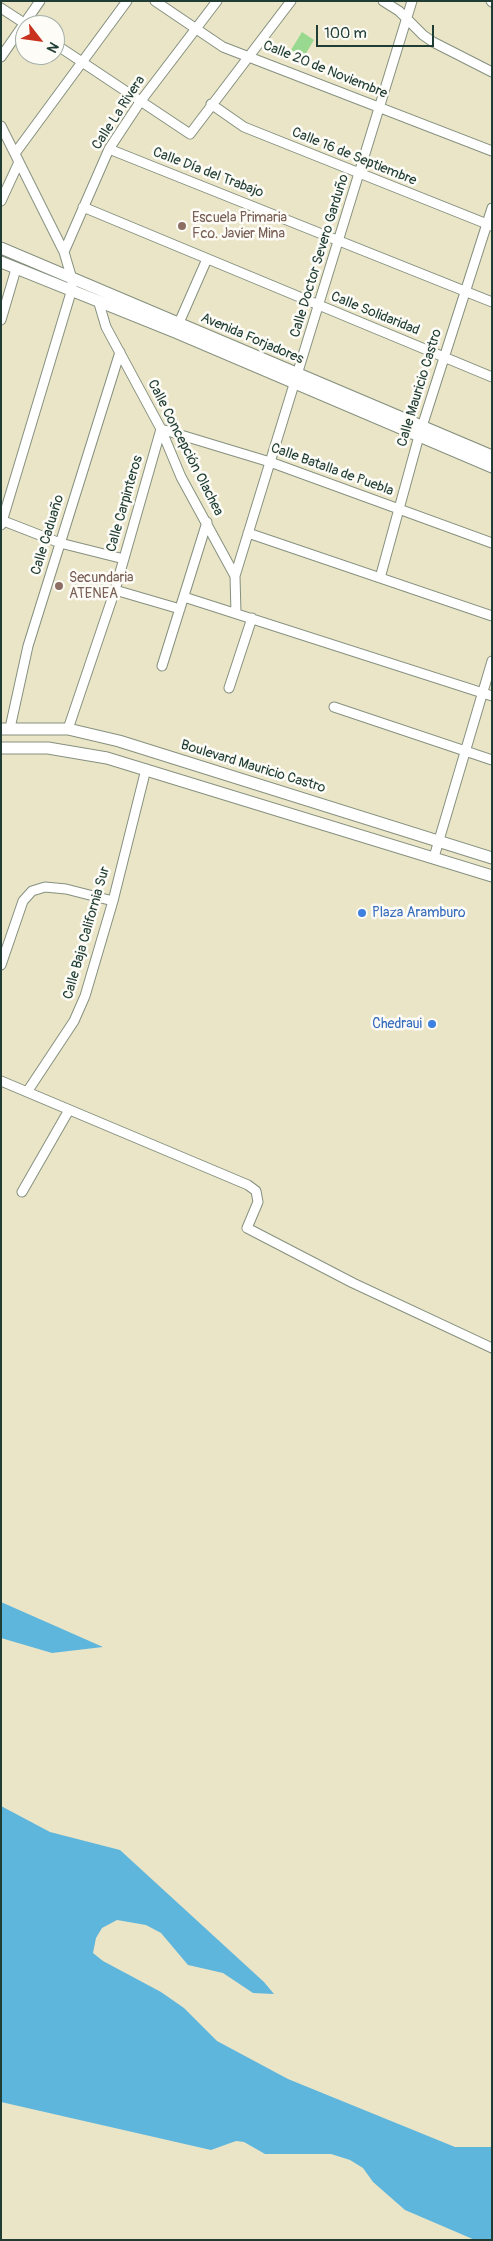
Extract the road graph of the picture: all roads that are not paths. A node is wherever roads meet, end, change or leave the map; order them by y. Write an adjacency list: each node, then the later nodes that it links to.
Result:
1 (40, 1): 9 (street)
2 (127, 1): 17 (street)
3 (155, 1): 12 (street, Calle 20 de Noviembre)
4 (217, 1): 12 (street, Calle La Rivera)
5 (291, 1): 15 (street)
6 (383, 1): 11 (street)
7 (412, 1): 11 (street, Calle Doctor Severo Garduño)
8 (1, 8): 10 (street)
9 (31, 15)
10 (15, 17)
11 (407, 18): 18 (street); 21 (street, Calle Doctor Severo Garduño)
12 (195, 29): 15 (street, Calle 20 de Noviembre); 19 (street, Calle La Rivera)
13 (15, 38): 16 (street)
14 (65, 50): 17 (street)
15 (250, 55): 20 (street); 21 (street, Calle 20 de Noviembre)
16 (1, 57)
17 (83, 62): 19 (street); 25 (street)
18 (492, 72)
19 (140, 102): 20 (street); 23 (street, Calle La Rivera)
20 (211, 104): 27 (street, Calle 16 de Septiembre)
21 (380, 107): 24 (street, Calle 20 de Noviembre); 27 (street, Calle Doctor Severo Garduño)
22 (1, 126): 25 (street)
23 (109, 149): 29 (street, Calle La Rivera); 32 (street, Calle Día del Trabajo)
24 (492, 151)
25 (16, 152): 26 (street)
26 (19, 162): 28 (street); 34 (street)
27 (359, 174): 31 (street, Calle 16 de Septiembre); 32 (street, Calle Doctor Severo Garduño)
28 (1, 201)
29 (83, 206): 34 (street, Calle La Rivera); 35 (street, Calle Solidaridad)
30 (492, 208): 31 (street, Calle Mauricio Castro)
31 (489, 225): 39 (street, Calle Mauricio Castro)
32 (339, 239): 39 (street, Calle Día del Trabajo); 42 (street, Calle Doctor Severo Garduño)
33 (1, 248): 38 (main road, Avenida Forjadores)
34 (64, 252): 38 (street)
35 (206, 259): 42 (street, Calle Solidaridad); 44 (street)
36 (1, 262): 37 (main road, Avenida Forjadores)
37 (16, 269): 38 (main road, Avenida Forjadores); 43 (street)
38 (72, 284): 40 (main road, Avenida Forjadores); 44 (main road, Avenida Forjadores); 55 (street)
39 (464, 291): 41 (street, Calle Día del Trabajo); 46 (street, Calle Mauricio Castro)
40 (98, 300): 45 (street, Calle Concepción Olachea); 48 (main road, Avenida Forjadores)
41 (492, 302)
42 (318, 306): 46 (street, Calle Solidaridad); 48 (street, Calle Doctor Severo Garduño)
43 (1, 320)
44 (178, 324): 48 (main road, Avenida Forjadores)
45 (120, 352): 49 (street, Calle Concepción Olachea); 59 (street, Calle Caduaño)
46 (444, 357): 47 (street, Calle Solidaridad); 50 (street, Calle Mauricio Castro)
47 (492, 377)
48 (296, 378): 50 (main road, Avenida Forjadores); 52 (street, Calle Doctor Severo Garduño)
49 (161, 429): 52 (street, Calle Batalla de Puebla); 56 (street, Calle Concepción Olachea); 60 (street, Calle Carpinteros)
50 (421, 431): 51 (main road, Avenida Forjadores); 53 (main road, Avenida Forjadores); 54 (street, Calle Mauricio Castro)
51 (492, 456)
52 (270, 462): 54 (street, Calle Batalla de Puebla); 57 (street, Calle Doctor Severo Garduño)
53 (492, 467)
54 (398, 509): 58 (street, Calle Batalla de Puebla); 62 (street, Calle Mauricio Castro)
55 (2, 522): 59 (street)
56 (207, 522): 61 (street, Calle Concepción Olachea); 64 (street)
57 (248, 534): 61 (street, Calle Doctor Severo Garduño); 62 (street)
58 (492, 542)
59 (60, 543): 60 (street); 75 (street, Calle Caduaño)
60 (124, 559): 63 (street, Calle Carpinteros)
61 (235, 576): 66 (street, Calle Concepción Olachea)
62 (380, 578): 67 (street)
63 (115, 590): 65 (street); 76 (street, Calle Carpinteros)
64 (184, 597): 65 (street); 66 (street)
65 (180, 609): 70 (street)
66 (236, 612): 68 (street)
67 (492, 616)
68 (252, 618): 71 (street); 72 (street)
69 (492, 661): 72 (street)
70 (162, 666)
71 (229, 688)
72 (482, 693): 73 (street); 78 (street)
73 (492, 696)
74 (334, 707): 78 (street)
75 (6, 729): 76 (main road, Boulevard Mauricio Castro)
76 (68, 729): 81 (main road, Boulevard Mauricio Castro)
77 (1, 748): 80 (main road)
78 (466, 749): 79 (street); 83 (street)
79 (492, 760)
80 (146, 769): 82 (main road); 87 (street, Calle Baja California Sur)
81 (214, 771): 82 (main road); 83 (main road, Boulevard Mauricio Castro)
82 (178, 779): 84 (main road)
83 (439, 840): 84 (street); 85 (main road, Boulevard Mauricio Castro)
84 (434, 857): 86 (main road)
85 (492, 858)
86 (492, 876)
87 (112, 901): 88 (street); 90 (street, Calle Baja California Sur)
88 (1, 965)
89 (1, 1081): 90 (street)
90 (28, 1092): 91 (street)
91 (69, 1110): 92 (street); 93 (street)
92 (22, 1192)
93 (492, 1348)

